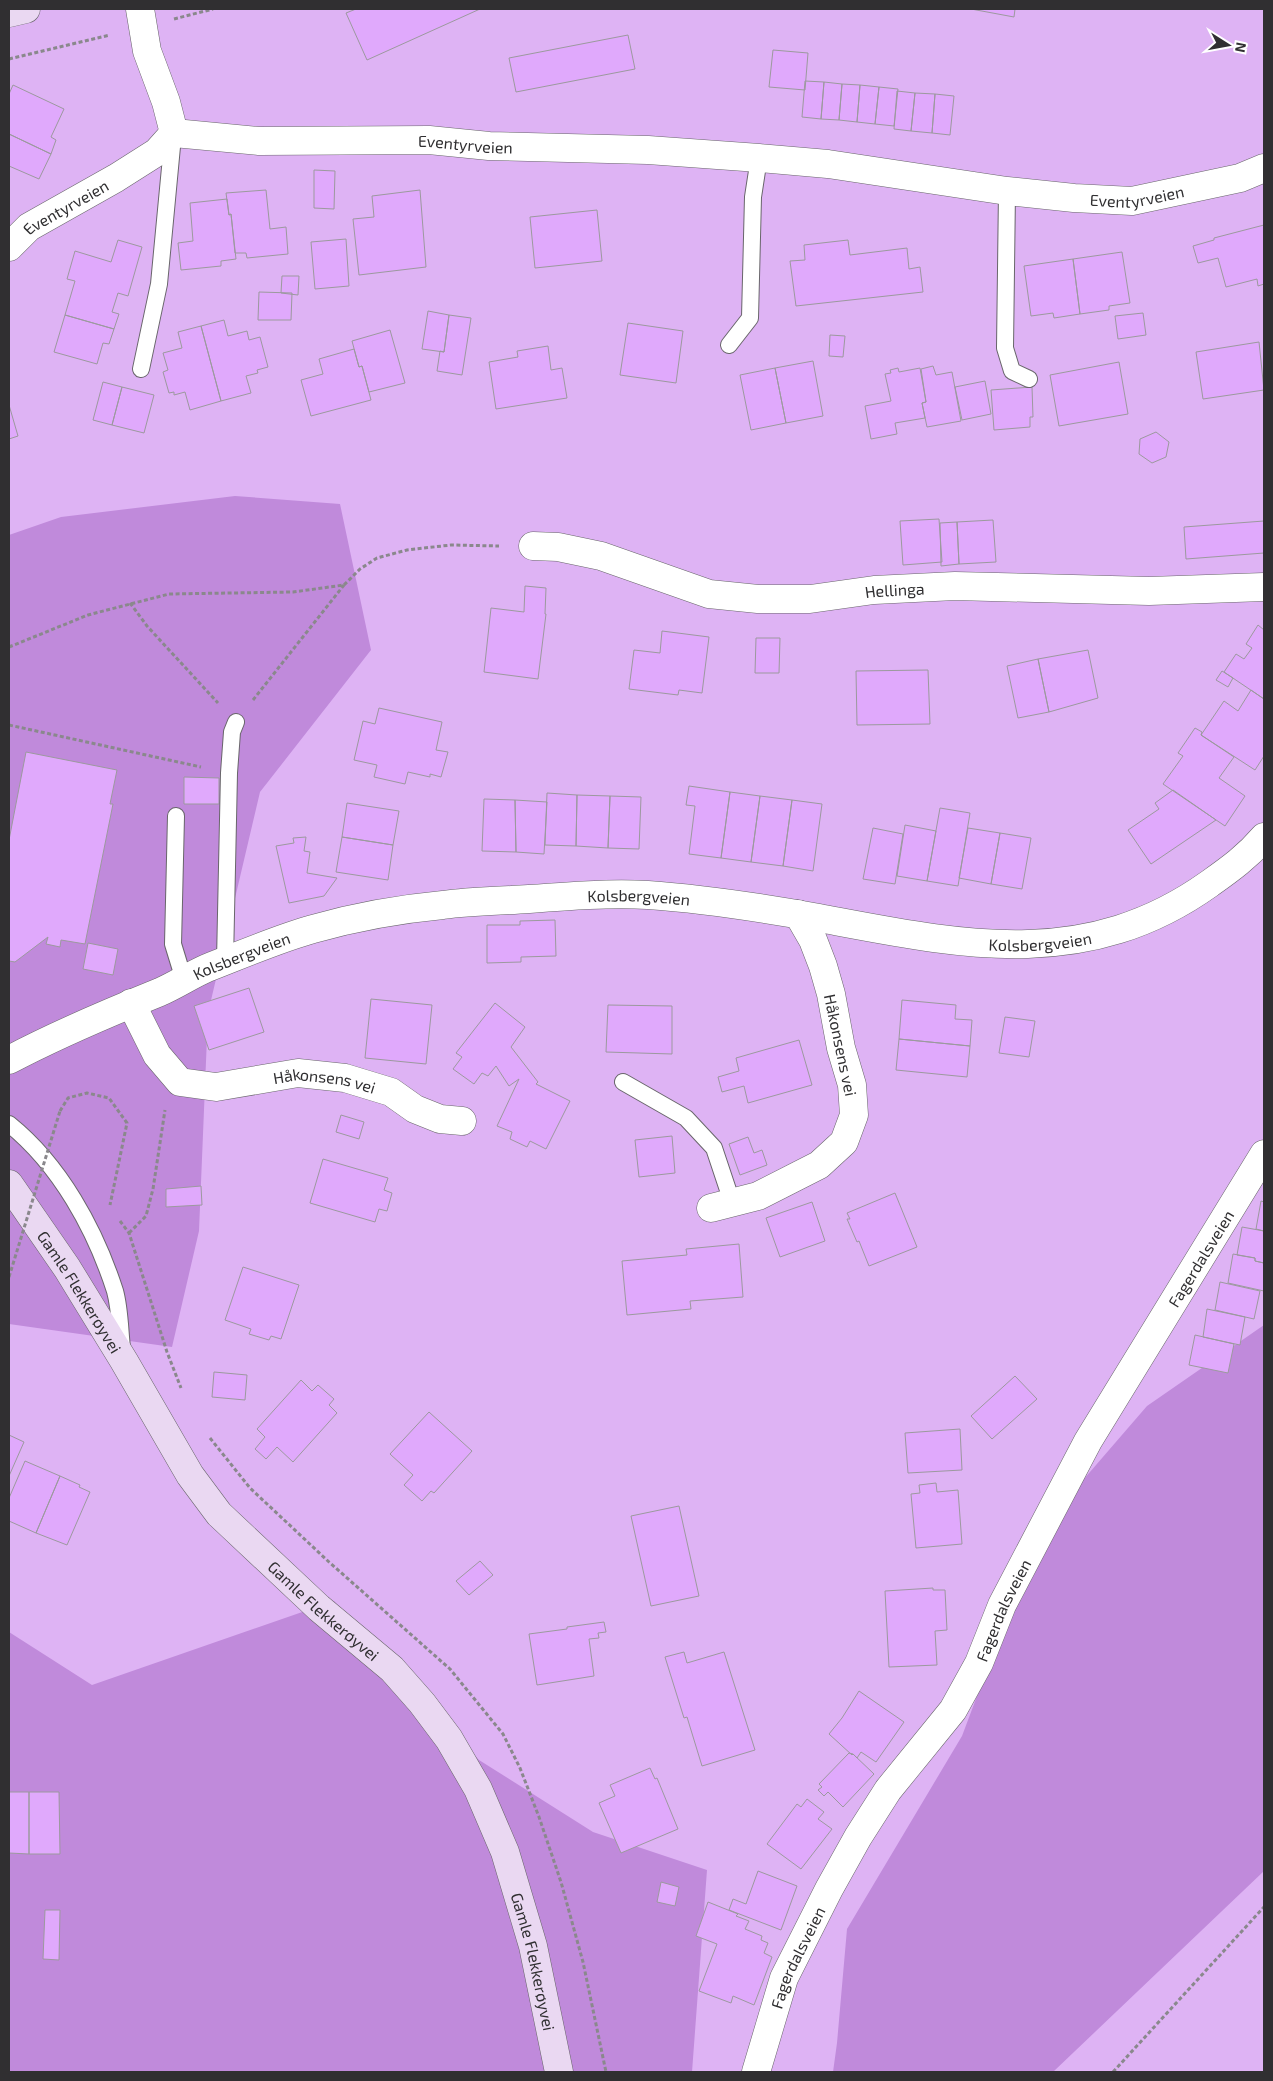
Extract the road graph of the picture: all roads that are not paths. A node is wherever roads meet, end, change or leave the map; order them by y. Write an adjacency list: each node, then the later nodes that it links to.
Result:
1 (26, 9): 2 (street)
2 (9, 13)
3 (142, 17): 4 (street)
4 (174, 134): 5 (street, Eventyrveien); 8 (street, Eventyrveien); 10 (lane)
5 (759, 158): 7 (street, Eventyrveien); 9 (lane)
6 (1264, 168): 7 (street, Eventyrveien)
7 (1008, 191): 11 (lane)
8 (9, 247)
9 (729, 345)
10 (141, 369)
11 (1029, 379)
12 (533, 546): 13 (street, Hellinga)
13 (1264, 587)
14 (236, 722): 18 (lane)
15 (176, 816): 19 (lane)
16 (1264, 837): 17 (street, Kolsbergveien)
17 (798, 914): 18 (street, Kolsbergveien); 27 (street, Håkonsens vei)
18 (225, 961): 19 (street, Kolsbergveien)
19 (184, 980): 20 (street, Kolsbergveien)
20 (131, 1003): 21 (street, Kolsbergveien); 23 (street, Håkonsens vei)
21 (9, 1060)
22 (623, 1082): 27 (lane, Håkonsens vei)
23 (462, 1120)
24 (9, 1124): 28 (lane)
25 (1264, 1154): 30 (street, Fagerdalsveien)
26 (9, 1184): 28 (street, Gamle Flekkerøyvei)
27 (722, 1205)
28 (124, 1360): 29 (street, Gamle Flekkerøyvei)
29 (559, 2072)
30 (756, 2072)

